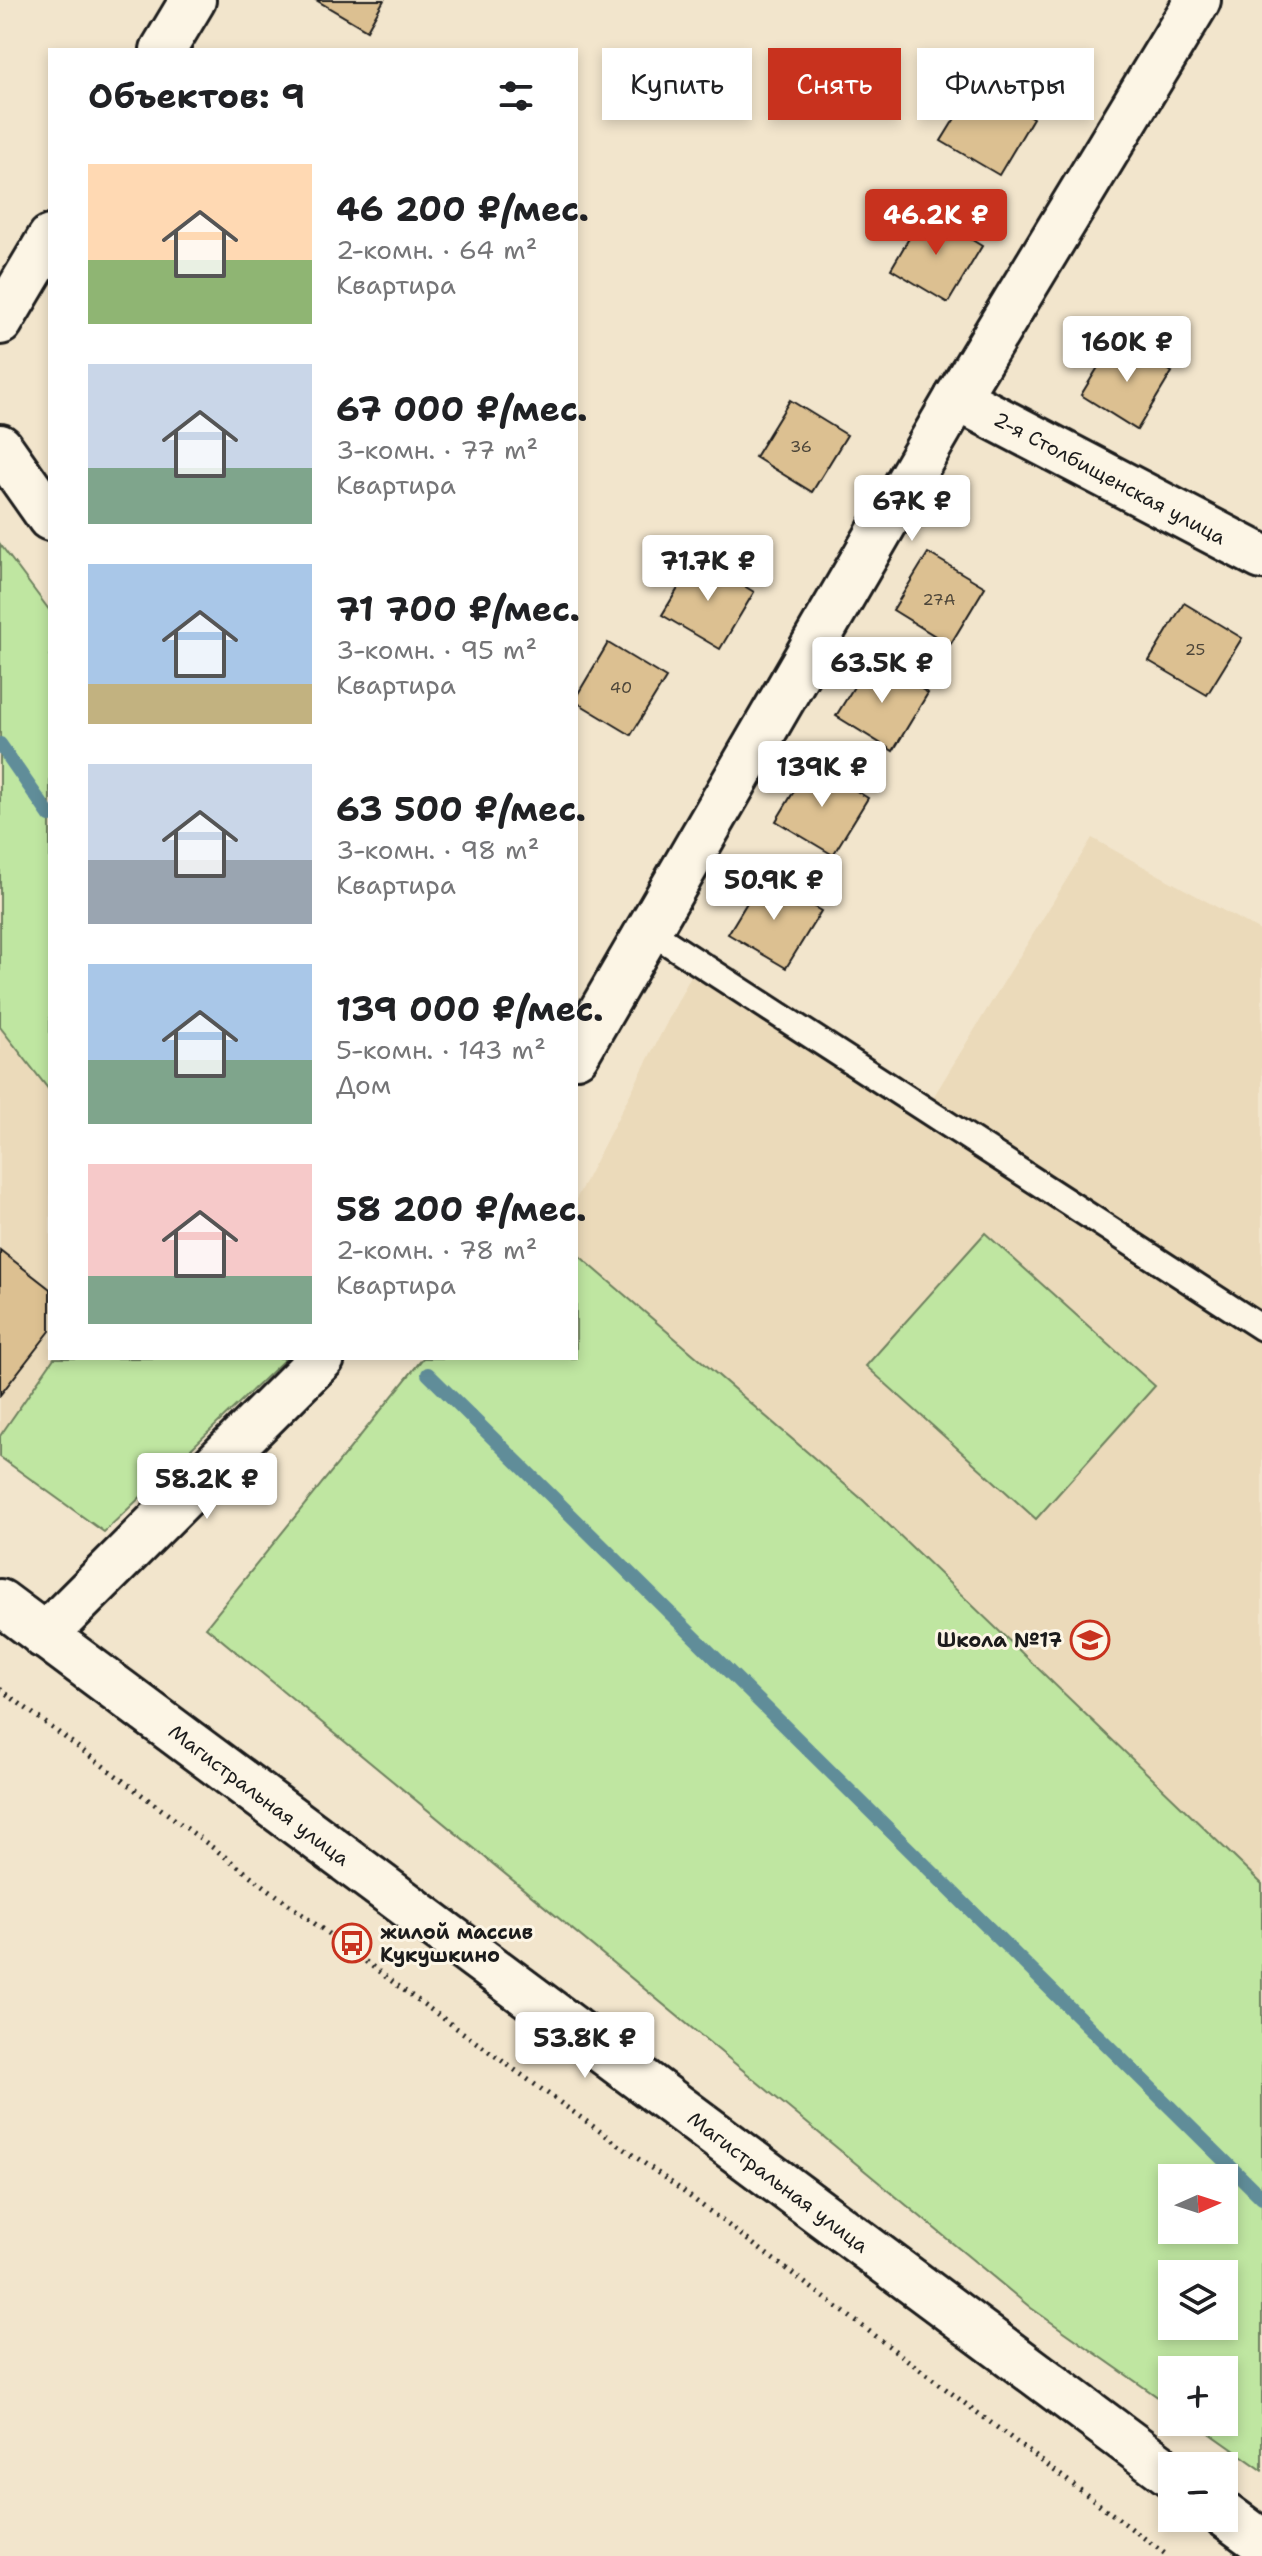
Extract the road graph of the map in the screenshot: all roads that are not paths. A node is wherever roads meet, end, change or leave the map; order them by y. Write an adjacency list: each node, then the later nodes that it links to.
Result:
1 (193, 0): 3 (street)
2 (1198, 0): 6 (street)
3 (164, 48)
4 (48, 241): 5 (street)
5 (0, 322)
6 (957, 398): 9 (street, 2-я Столбищенская улица); 10 (street)
7 (0, 447): 8 (street)
8 (48, 515)
9 (1262, 557)
10 (648, 930): 11 (street); 12 (lane)
11 (578, 1052)
12 (1262, 1328)
13 (320, 1360): 15 (street)
14 (0, 1602): 15 (street, Магистральная улица)
15 (44, 1636): 16 (street, Магистральная улица)
16 (1158, 2465)
17 (1238, 2524): 18 (street)
18 (1262, 2542)

